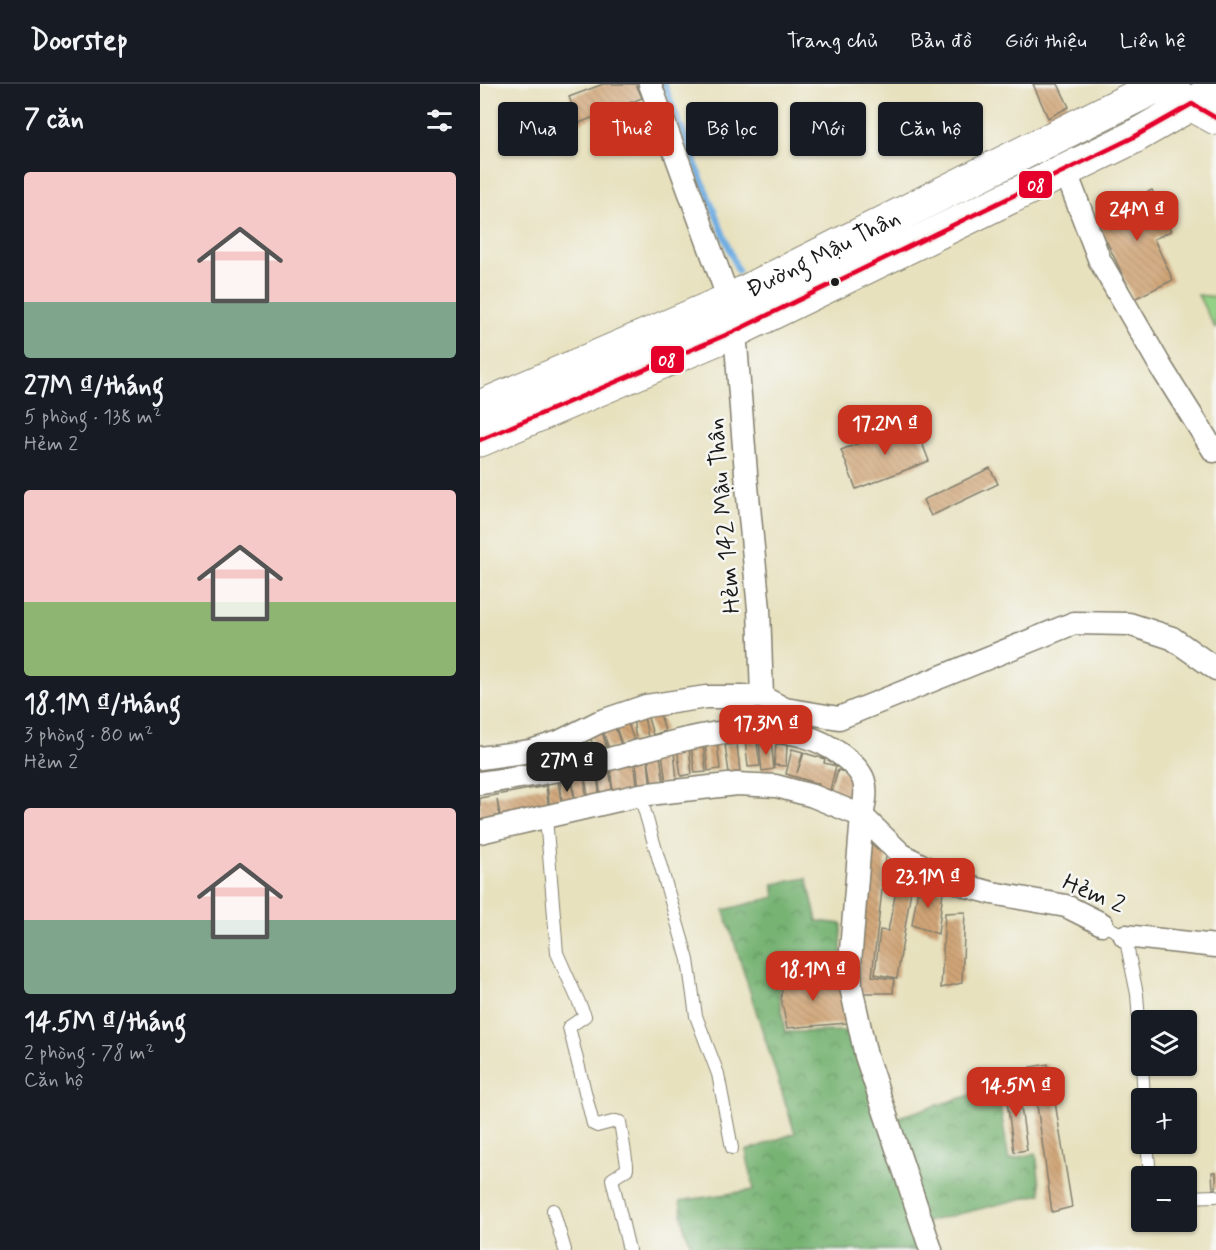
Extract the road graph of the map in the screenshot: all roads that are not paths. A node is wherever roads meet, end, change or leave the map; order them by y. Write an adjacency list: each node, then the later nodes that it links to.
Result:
1 (650, 84): 5 (street, Hẻm 142 Mậu Thân)
2 (1158, 85): 3 (main road); 5 (main road, Đường Mậu Thân)
3 (1211, 96): 4 (main road, Đường Mậu Thân)
4 (1065, 171): 5 (main road, Đường Mậu Thân); 8 (street)
5 (732, 315): 6 (main road, Đường Mậu Thân); 7 (main road, Đường Mậu Thân); 10 (street, Hẻm 142 Mậu Thân)
6 (480, 407)
7 (480, 440)
8 (1214, 451)
9 (1216, 669): 10 (street)
10 (762, 697): 11 (street)
11 (480, 758)
12 (480, 783): 14 (street)
13 (640, 795): 14 (street, Hẻm 2); 15 (street, Hẻm 2); 21 (lane)
14 (862, 816): 17 (street, Hẻm 2); 27 (street)
15 (546, 817): 16 (street, Hẻm 2); 26 (lane)
16 (480, 832)
17 (1102, 924): 18 (lane, Hẻm 2)
18 (1125, 936): 19 (street); 20 (lane, Hẻm 2)
19 (1216, 946)
20 (1138, 1010)
21 (732, 1148)
22 (1216, 1196): 23 (lane)
23 (1197, 1197)
24 (552, 1210): 25 (lane)
25 (565, 1250)
26 (629, 1250)
27 (931, 1250)

